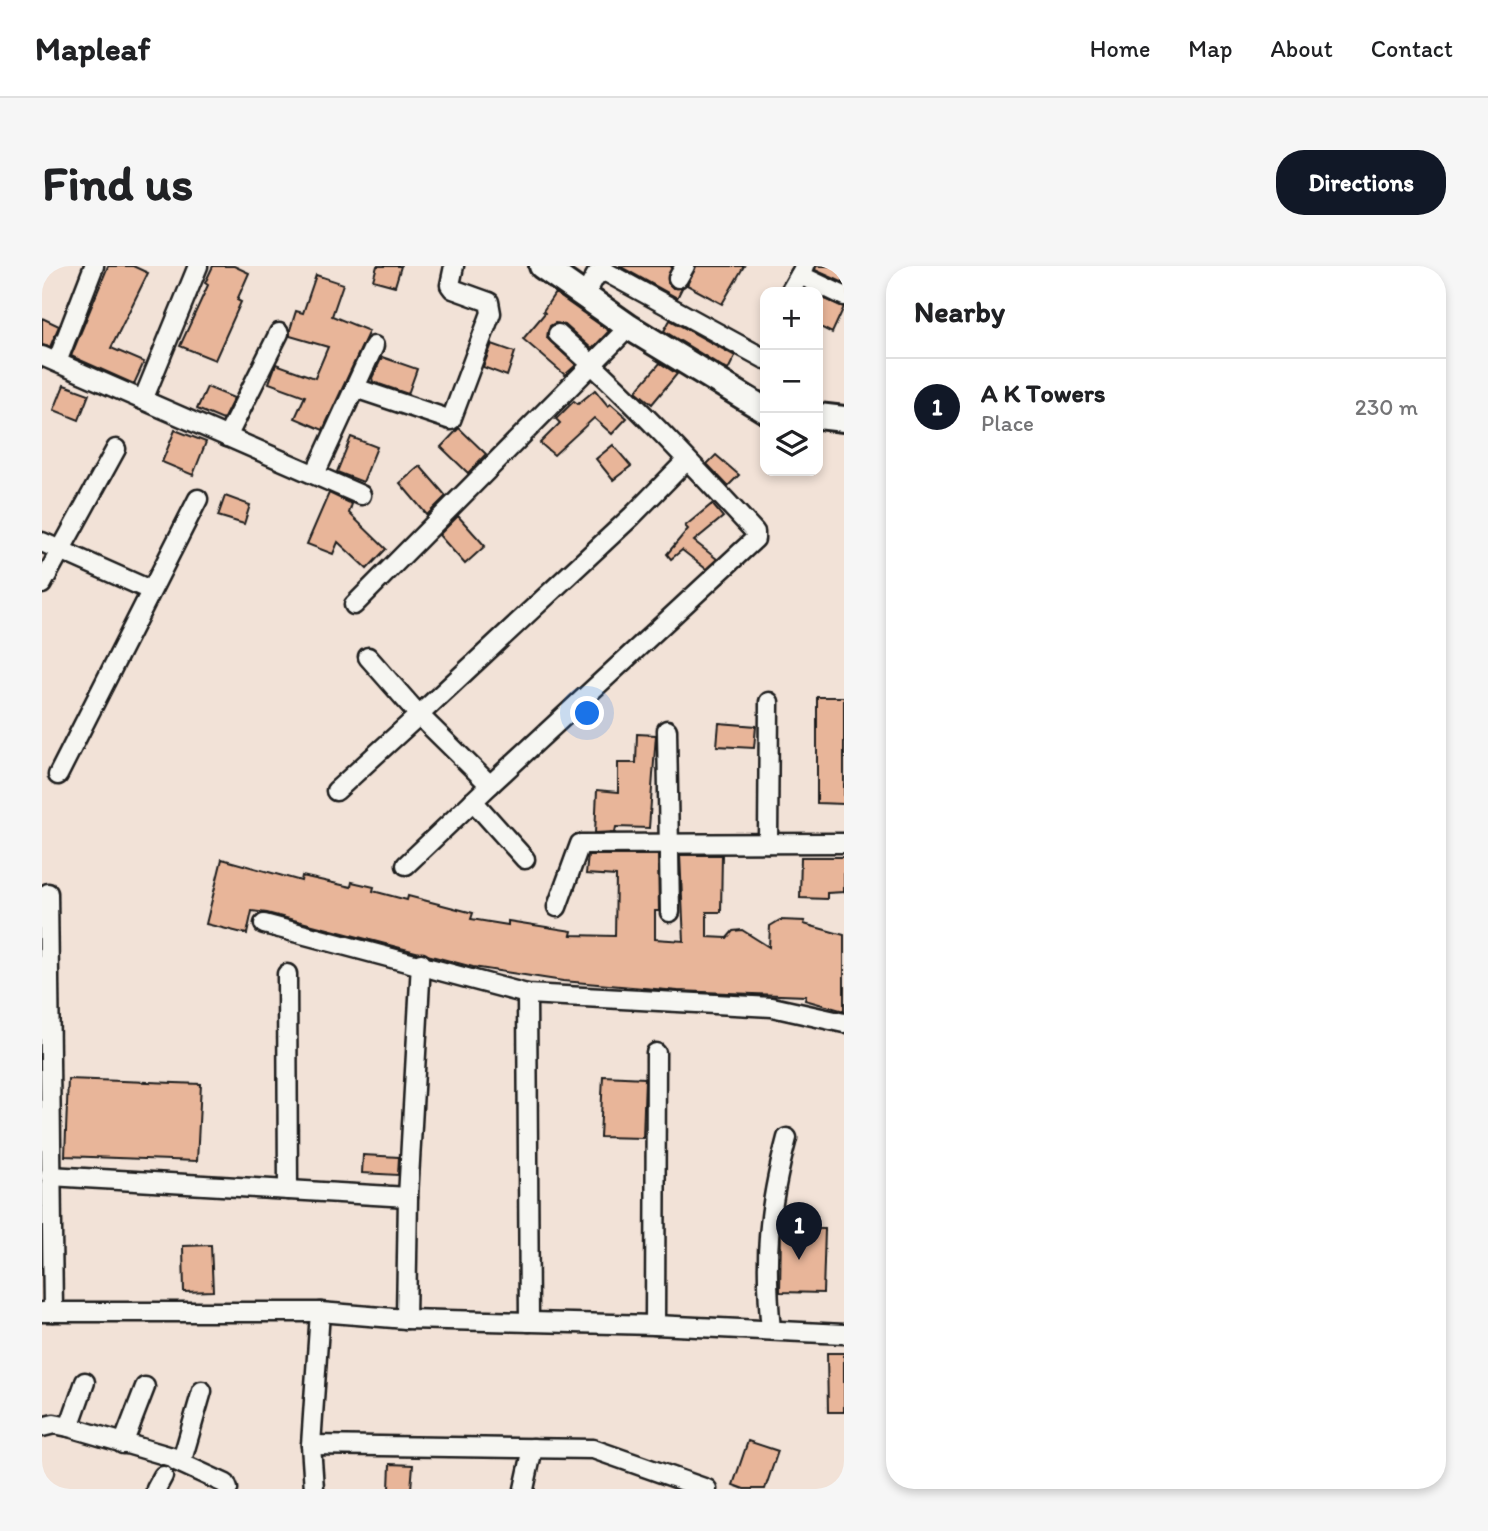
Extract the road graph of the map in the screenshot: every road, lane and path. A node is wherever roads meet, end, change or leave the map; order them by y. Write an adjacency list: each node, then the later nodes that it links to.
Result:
1 (94, 266): 14 (street)
2 (198, 266): 17 (street)
3 (454, 266): 16 (street)
4 (542, 266): 7 (street)
5 (802, 270): 6 (street); 8 (street)
6 (793, 287)
7 (585, 295): 9 (street); 13 (street)
8 (844, 296)
9 (629, 327): 15 (street); 18 (street)
10 (279, 333): 21 (street)
11 (558, 334): 15 (street)
12 (374, 346): 16 (street)
13 (760, 356)
14 (50, 359): 17 (street)
15 (592, 364): 23 (street); 31 (street)
16 (355, 388): 24 (street)
17 (143, 400): 21 (street)
18 (760, 407)
19 (823, 417): 20 (street)
20 (844, 419)
21 (227, 436): 24 (street)
22 (116, 449): 28 (street)
23 (686, 461): 34 (street); 37 (street)
24 (314, 474): 25 (street)
25 (361, 495)
26 (198, 499): 30 (street)
27 (42, 542): 28 (street)
28 (58, 551): 29 (street); 30 (street)
29 (42, 583)
30 (150, 590): 36 (street)
31 (354, 605)
32 (368, 657): 34 (street)
33 (769, 702): 41 (street)
34 (419, 715): 37 (street); 38 (street)
35 (667, 730): 40 (street)
36 (58, 775)
37 (490, 785): 39 (street)
38 (336, 791)
39 (473, 801): 43 (street); 44 (street)
40 (669, 842): 41 (street); 46 (street); 47 (street)
41 (768, 843): 42 (street)
42 (844, 843)
43 (525, 859)
44 (406, 865)
45 (48, 893): 55 (street)
46 (557, 907)
47 (670, 912)
48 (264, 924): 49 (street)
49 (421, 963): 51 (street); 57 (street)
50 (287, 974): 56 (street)
51 (527, 994): 52 (street); 61 (street)
52 (844, 1023)
53 (656, 1053): 62 (street)
54 (787, 1138): 63 (street)
55 (50, 1176): 56 (street); 58 (street)
56 (288, 1190): 57 (street)
57 (408, 1197): 60 (street)
58 (47, 1312): 59 (street)
59 (320, 1312): 60 (street); 71 (street)
60 (406, 1319): 61 (street)
61 (529, 1322): 62 (street)
62 (654, 1325): 63 (street)
63 (771, 1330): 64 (street)
64 (844, 1334)
65 (85, 1382): 69 (street)
66 (145, 1387): 70 (street)
67 (202, 1391): 73 (street)
68 (42, 1427): 69 (street)
69 (69, 1427): 70 (street)
70 (123, 1444): 73 (street)
71 (311, 1445): 72 (street); 75 (street)
72 (533, 1448): 76 (street); 77 (street)
73 (176, 1461): 74 (street)
74 (228, 1489)
75 (314, 1489)
76 (524, 1489)
77 (707, 1489)

